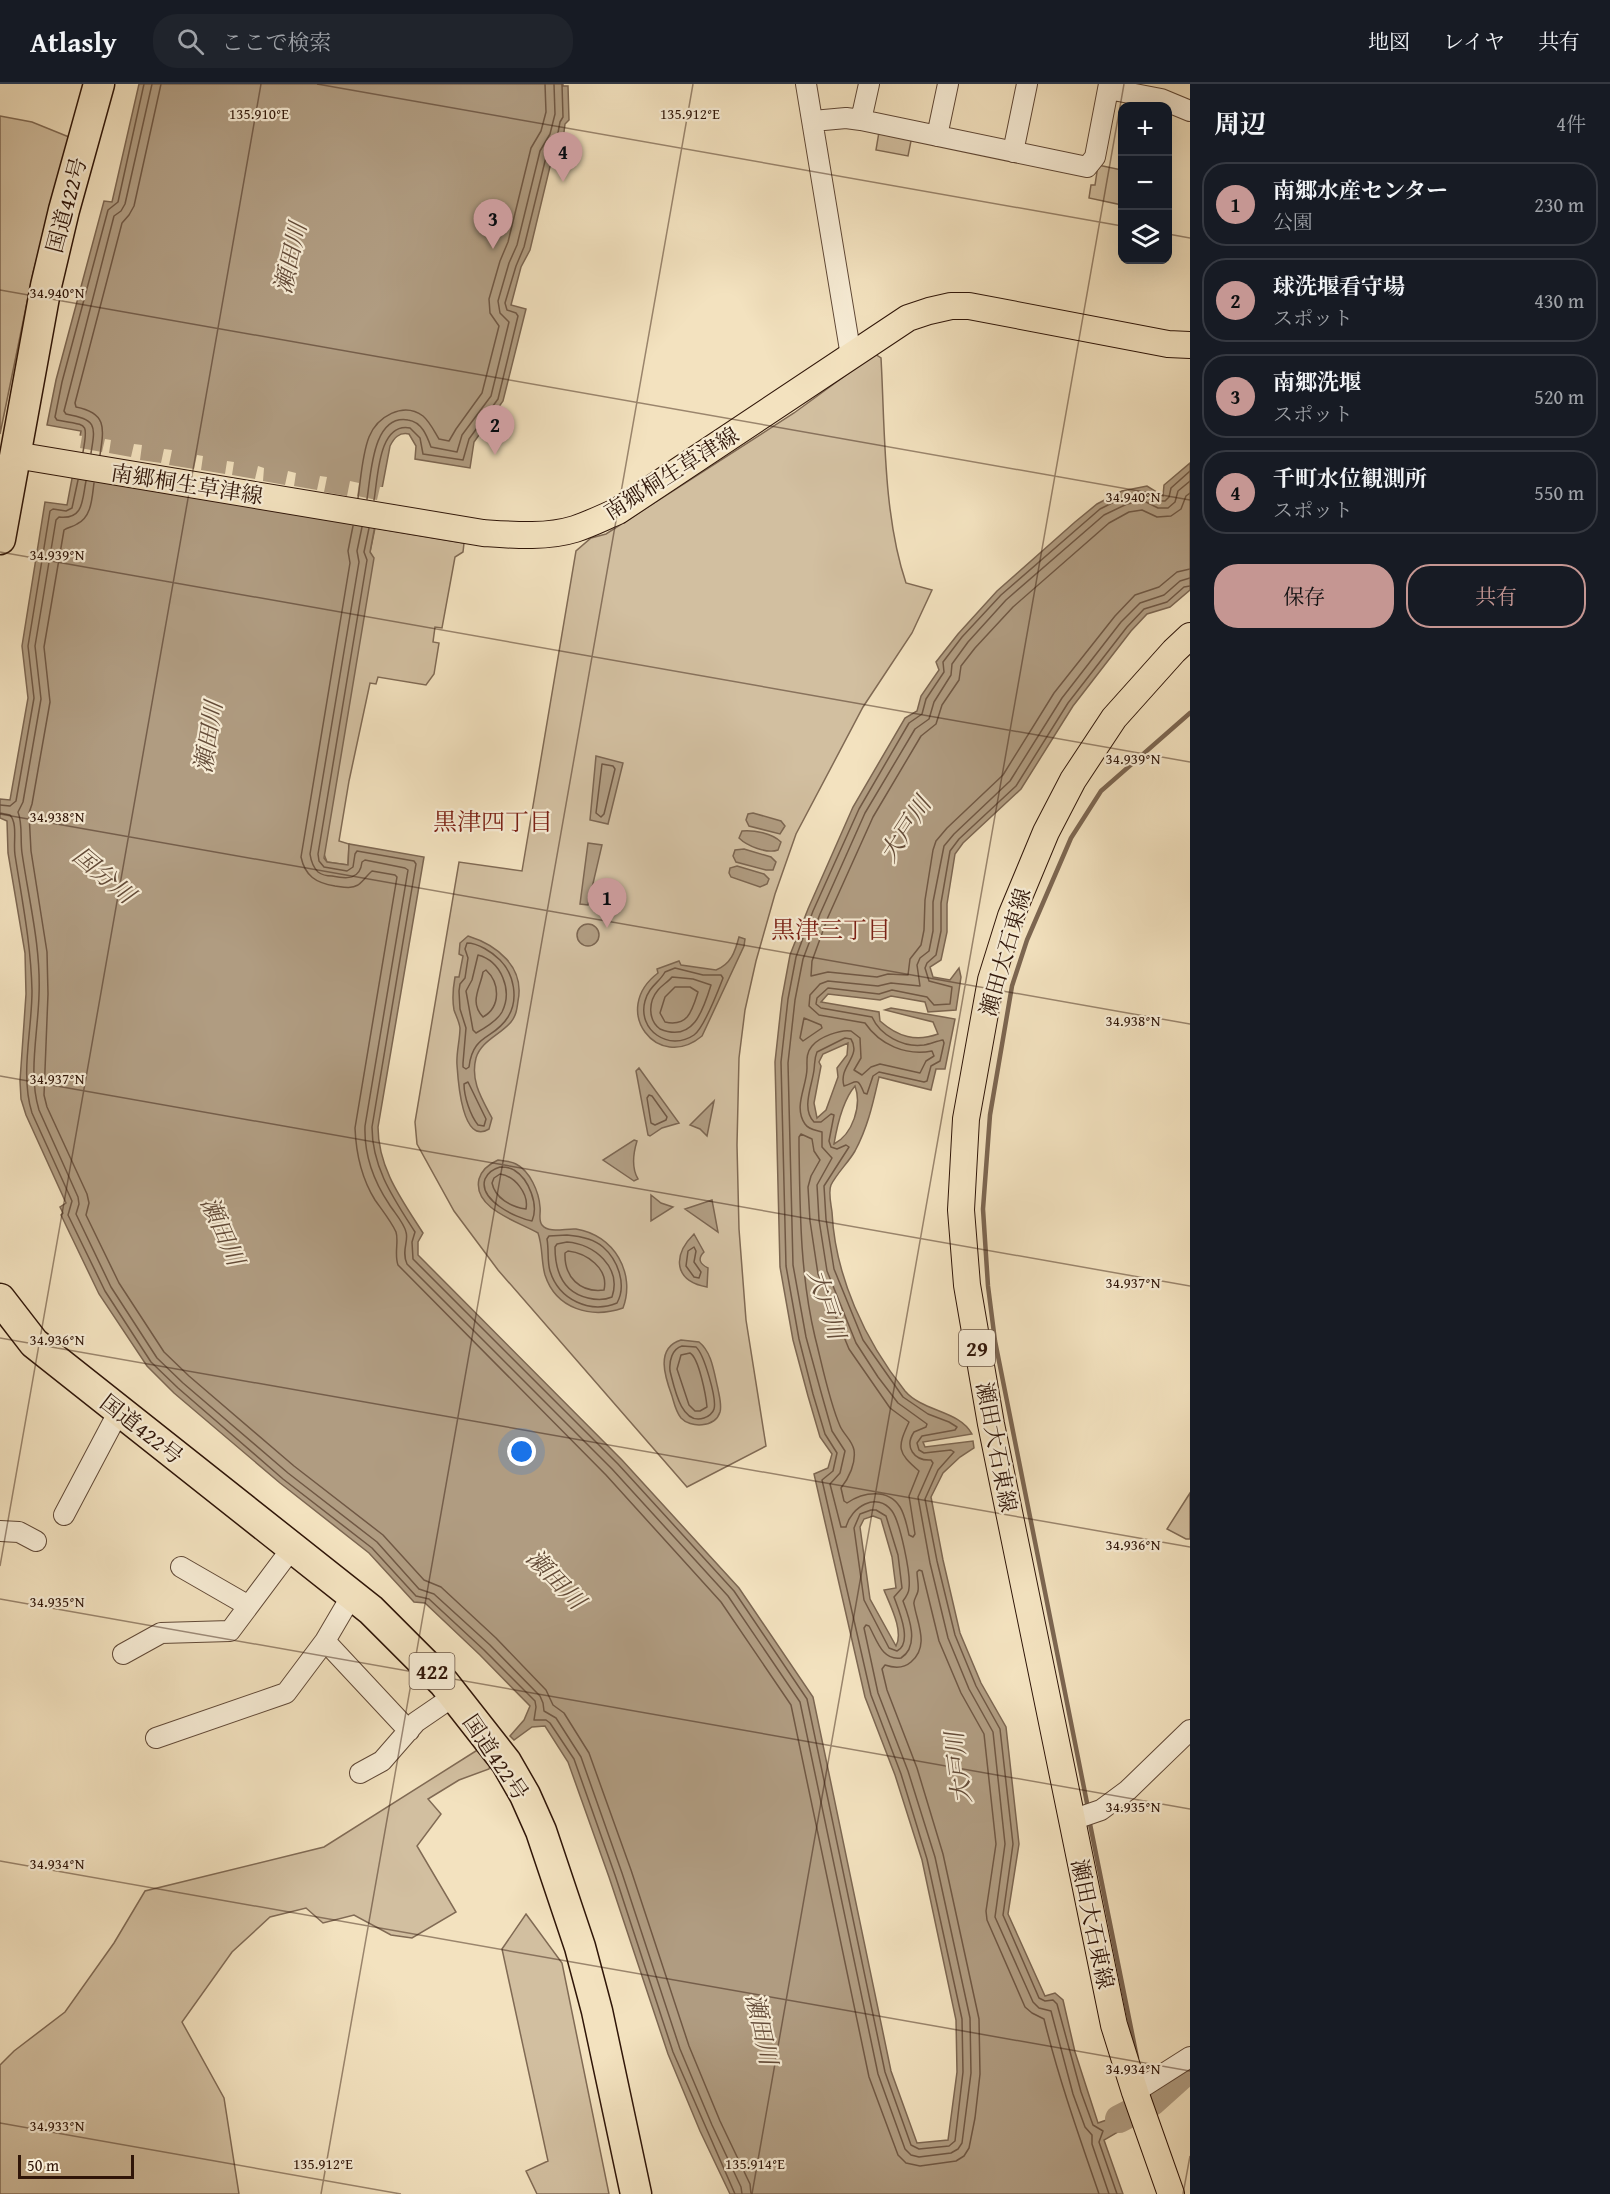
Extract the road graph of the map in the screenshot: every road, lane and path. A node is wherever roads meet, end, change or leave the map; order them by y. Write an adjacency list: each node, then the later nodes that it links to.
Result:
1 (99, 84): 14 (highway, 国道422号)
2 (806, 84): 9 (street)
3 (869, 84): 8 (street)
4 (948, 84): 10 (street)
5 (1027, 84): 11 (street)
6 (1109, 87): 7 (street); 11 (street)
7 (1190, 111)
8 (861, 120): 9 (street); 10 (street)
9 (813, 122): 13 (street)
10 (937, 136): 11 (street)
11 (1013, 152)
12 (1190, 345): 13 (main road, 南郷桐生草津線)
13 (851, 356): 14 (main road, 南郷桐生草津線)
14 (15, 455): 15 (highway, 国道422号)
15 (0, 539)
16 (1190, 636): 33 (main road, 瀬田大石東線 / 29)
17 (0, 1299): 18 (highway, 国道422号 / 422)
18 (119, 1411): 19 (street); 22 (highway, 国道422号 / 422)
19 (64, 1515)
20 (0, 1531): 21 (street)
21 (36, 1541)
22 (292, 1548): 24 (highway, 国道422号 / 422); 25 (street)
23 (181, 1567): 25 (street)
24 (352, 1595): 26 (street); 28 (highway, 国道422号 / 422)
25 (247, 1605): 27 (street)
26 (325, 1641): 30 (street); 31 (street)
27 (123, 1654)
28 (454, 1696): 30 (street); 36 (highway, 国道422号 / 422)
29 (1190, 1730): 33 (street)
30 (409, 1731): 32 (street)
31 (156, 1738)
32 (360, 1773)
33 (1071, 1820): 35 (main road, 瀬田大石東線 / 29)
34 (1190, 2057): 35 (street)
35 (1139, 2105): 37 (main road, 瀬田大石東線 / 29)
36 (636, 2194)
37 (1171, 2194)

